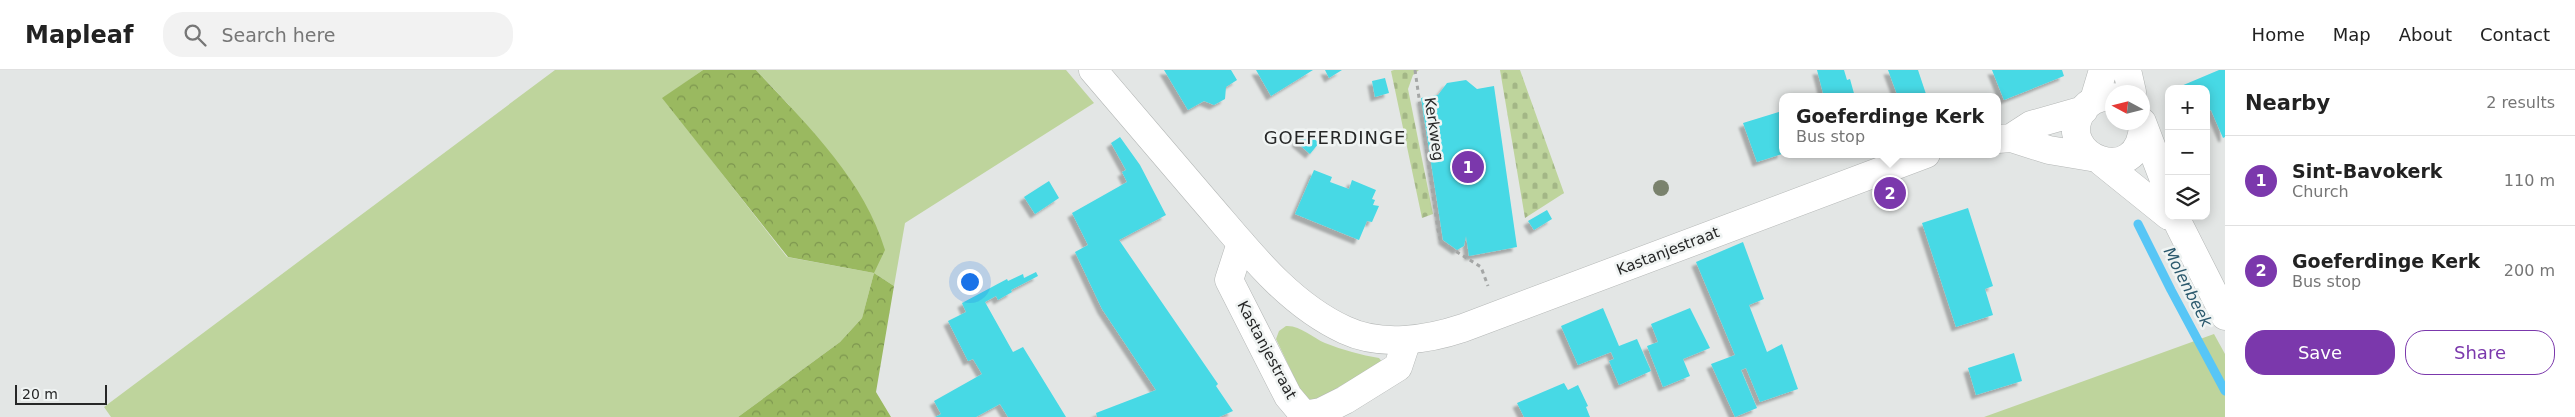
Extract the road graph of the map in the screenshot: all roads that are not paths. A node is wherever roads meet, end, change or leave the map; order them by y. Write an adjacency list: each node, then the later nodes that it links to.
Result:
1 (1093, 70): 14 (street, Kastanjestraat)
2 (2103, 70): 5 (street)
3 (2127, 70): 4 (street)
4 (2130, 85)
5 (2097, 102): 8 (street); 10 (street)
6 (2141, 130): 10 (street)
7 (2144, 130): 11 (street)
8 (2004, 139): 10 (street)
9 (1915, 158): 16 (street, Kastanjestraat)
10 (2097, 159): 12 (street)
11 (2165, 183)
12 (2165, 212)
13 (2174, 220): 15 (street)
14 (1242, 243): 16 (street, Kastanjestraat); 16 (street, Kastanjestraat)
15 (2225, 316)
16 (1407, 340)

